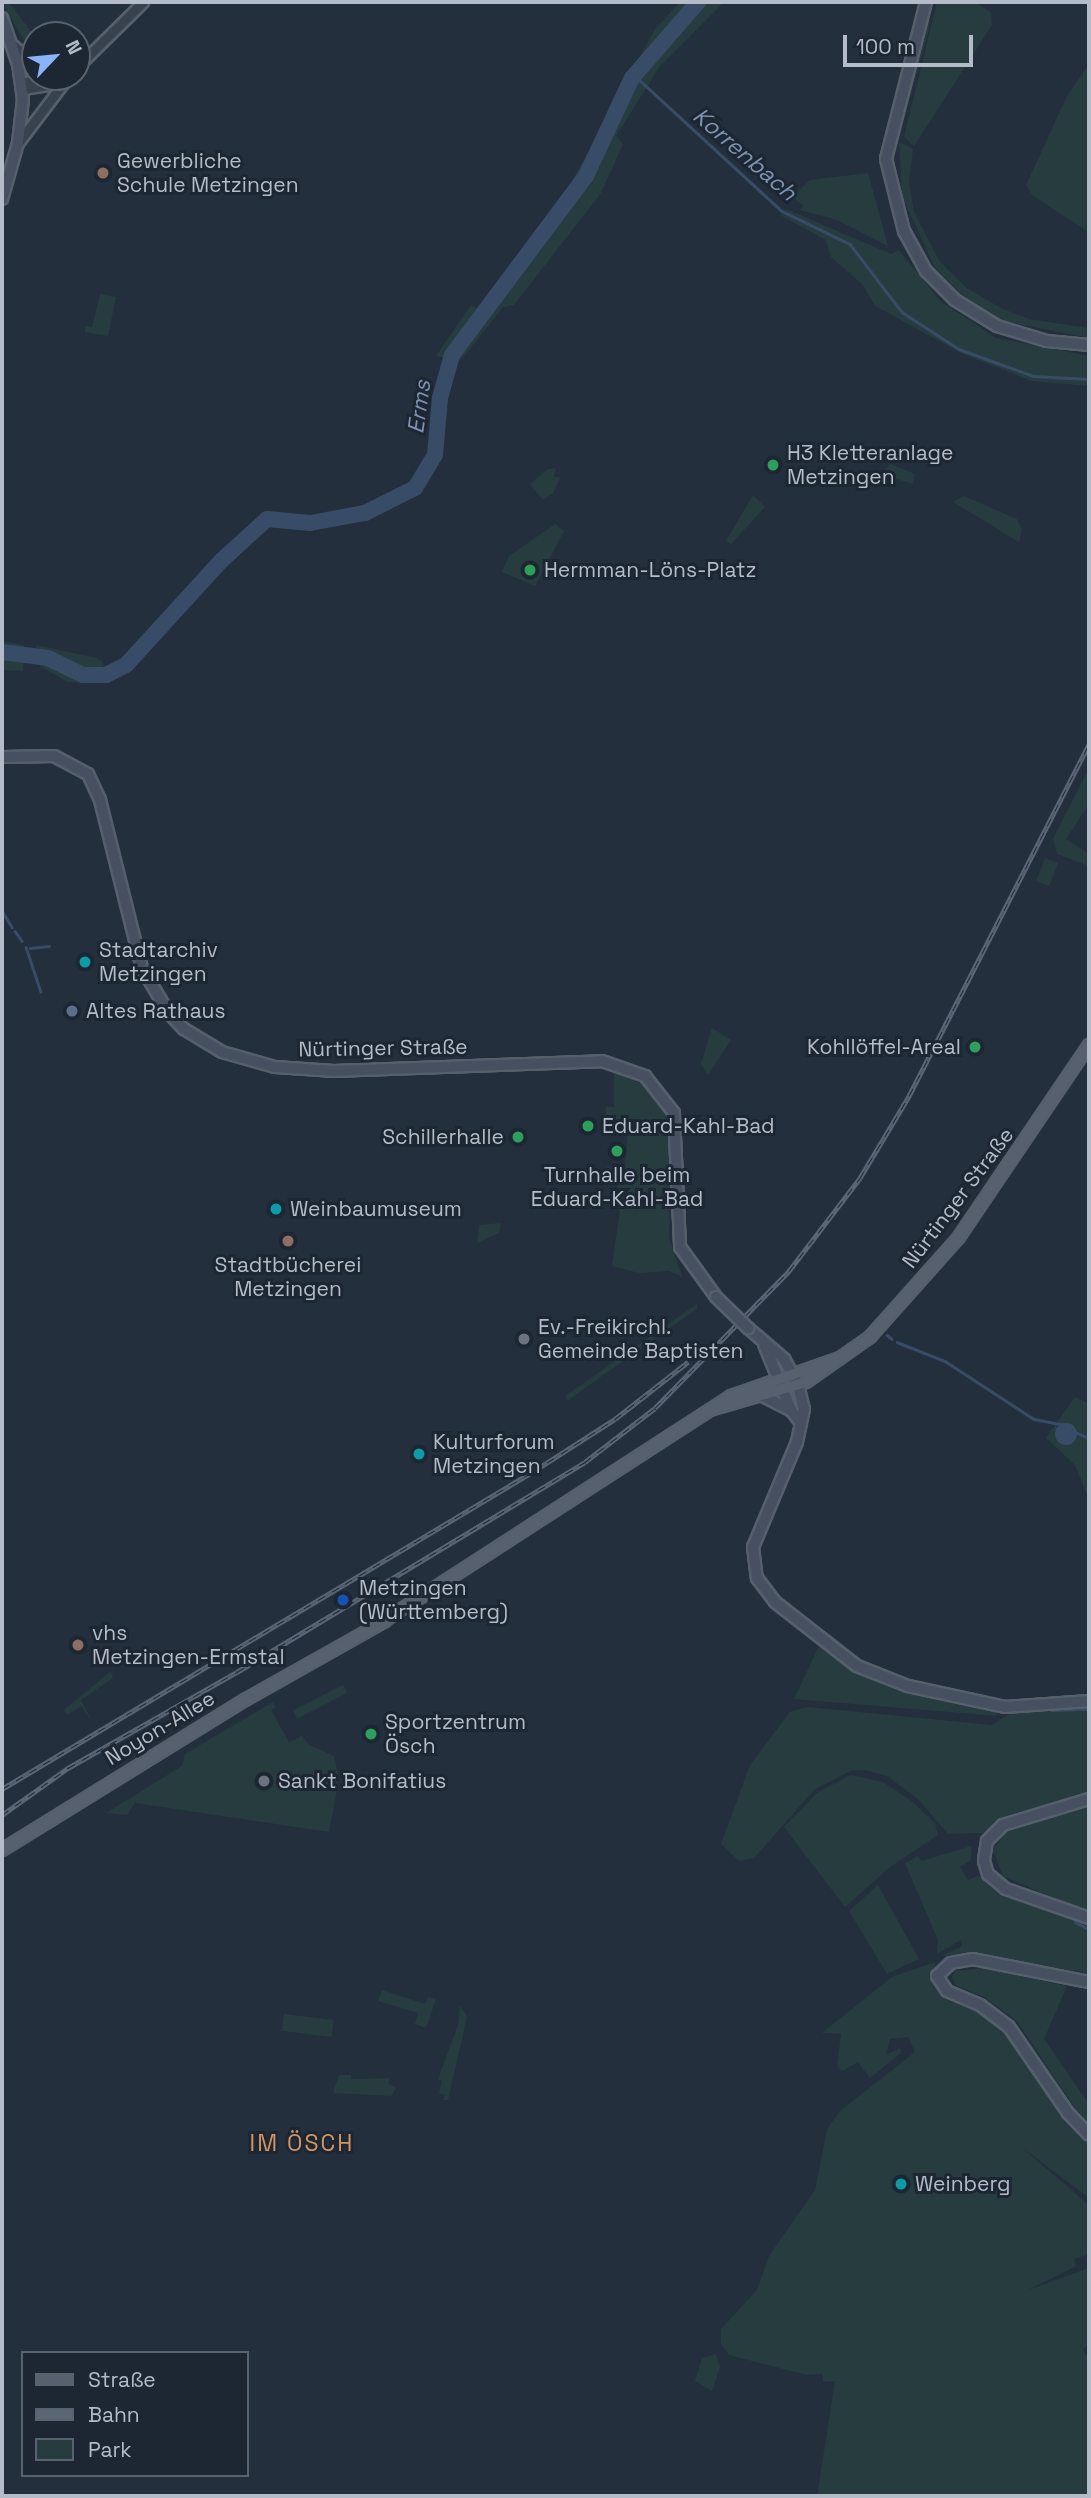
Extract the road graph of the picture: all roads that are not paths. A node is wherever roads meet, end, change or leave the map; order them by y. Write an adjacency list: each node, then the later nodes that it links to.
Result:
1 (143, 2): 6 (street)
2 (926, 2): 12 (main road)
3 (2, 18): 4 (main road)
4 (13, 46): 5 (street); 7 (main road)
5 (21, 53)
6 (91, 53)
7 (21, 82)
8 (22, 91): 10 (main road)
9 (58, 91): 10 (street)
10 (18, 143): 11 (main road)
11 (2, 199)
12 (1089, 345)
13 (2, 757): 15 (main road, Nürtinger Straße, bridge)
14 (1089, 1045): 16 (main road, Nürtinger Straße)
15 (764, 1344): 17 (main road, Nürtinger Straße); 18 (main road, Nürtinger Straße)
16 (840, 1358): 17 (main road, Nürtinger Straße); 19 (main road, Nürtinger Straße)
17 (792, 1371): 18 (main road, Nürtinger Straße); 19 (main road, Nürtinger Straße)
18 (777, 1377): 20 (main road, Nürtinger Straße); 22 (main road, Noyon-Allee)
19 (798, 1384): 20 (main road, Nürtinger Straße); 24 (main road, Nürtinger Straße)
20 (782, 1389): 21 (main road, Noyon-Allee); 23 (main road)
21 (761, 1395): 22 (main road, Noyon-Allee); 23 (main road)
22 (710, 1410): 27 (main road, Noyon-Allee)
23 (791, 1410): 24 (main road)
24 (801, 1423): 25 (main road)
25 (1088, 1700)
26 (1089, 1799): 28 (main road)
27 (2, 1850)
28 (1089, 1918)
29 (1089, 1982): 30 (main road)
30 (1089, 2135)

